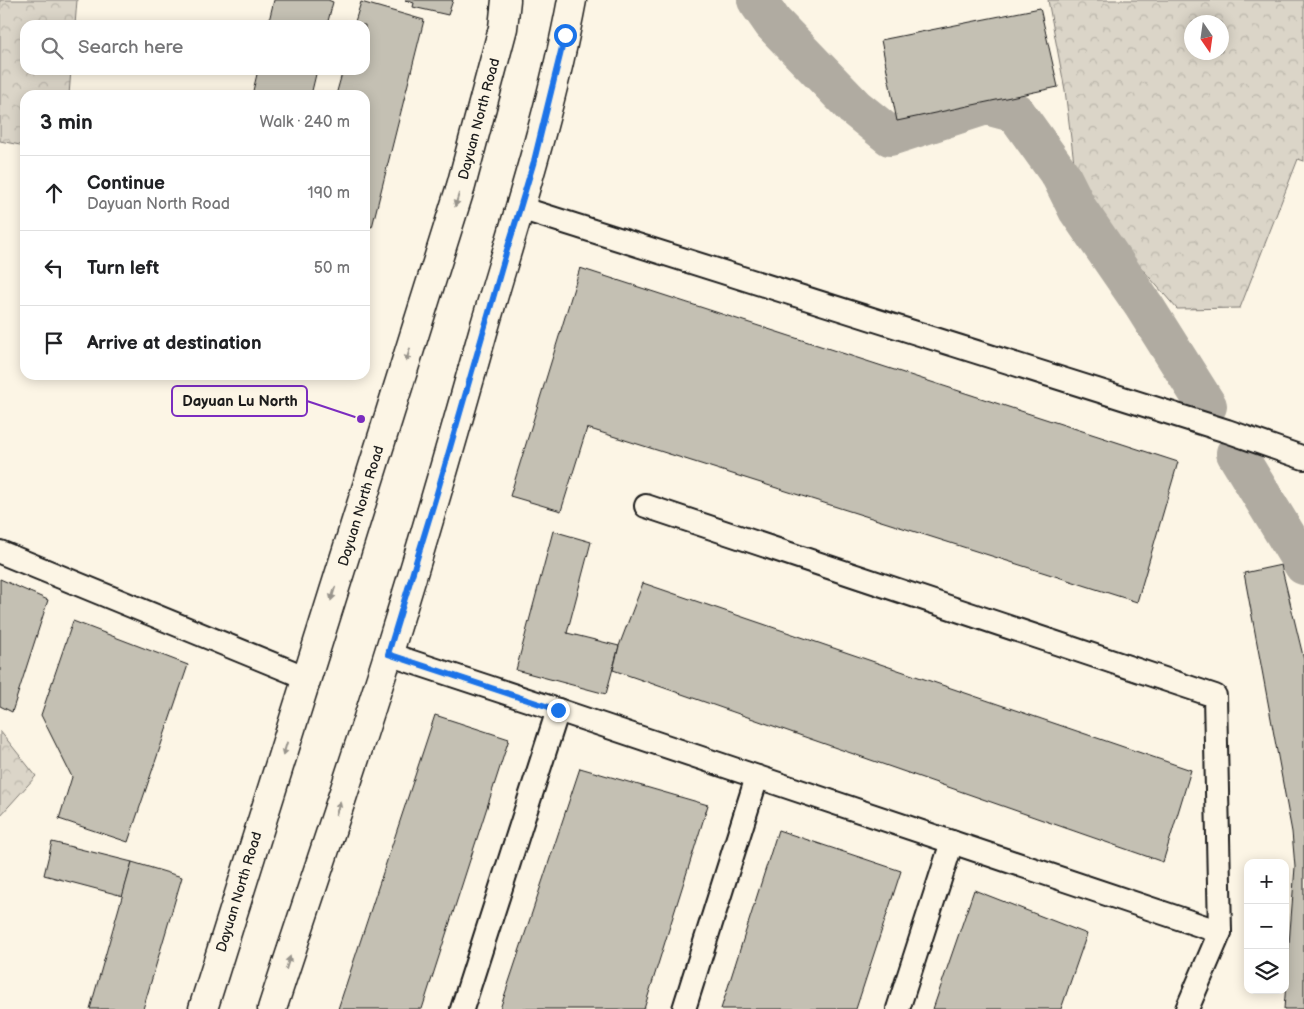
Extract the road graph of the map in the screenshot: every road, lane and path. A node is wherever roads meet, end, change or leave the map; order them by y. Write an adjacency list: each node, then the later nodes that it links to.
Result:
1 (506, 0): 8 (main road, Dayuan North Road, one-way to 8)
2 (572, 0): 3 (main road)
3 (520, 208): 4 (street); 7 (main road)
4 (1304, 458)
5 (646, 506): 12 (street)
6 (0, 552): 8 (street)
7 (388, 654): 9 (street); 14 (main road, one-way to 7)
8 (307, 678): 13 (main road, Dayuan North Road, one-way to 13)
9 (558, 710): 10 (street); 15 (street)
10 (758, 777): 11 (street); 16 (street)
11 (952, 842): 12 (street); 17 (street)
12 (1220, 932): 18 (street)
13 (203, 1009)
14 (272, 1009)
15 (462, 1009)
16 (684, 1009)
17 (898, 1009)
18 (1187, 1009)

